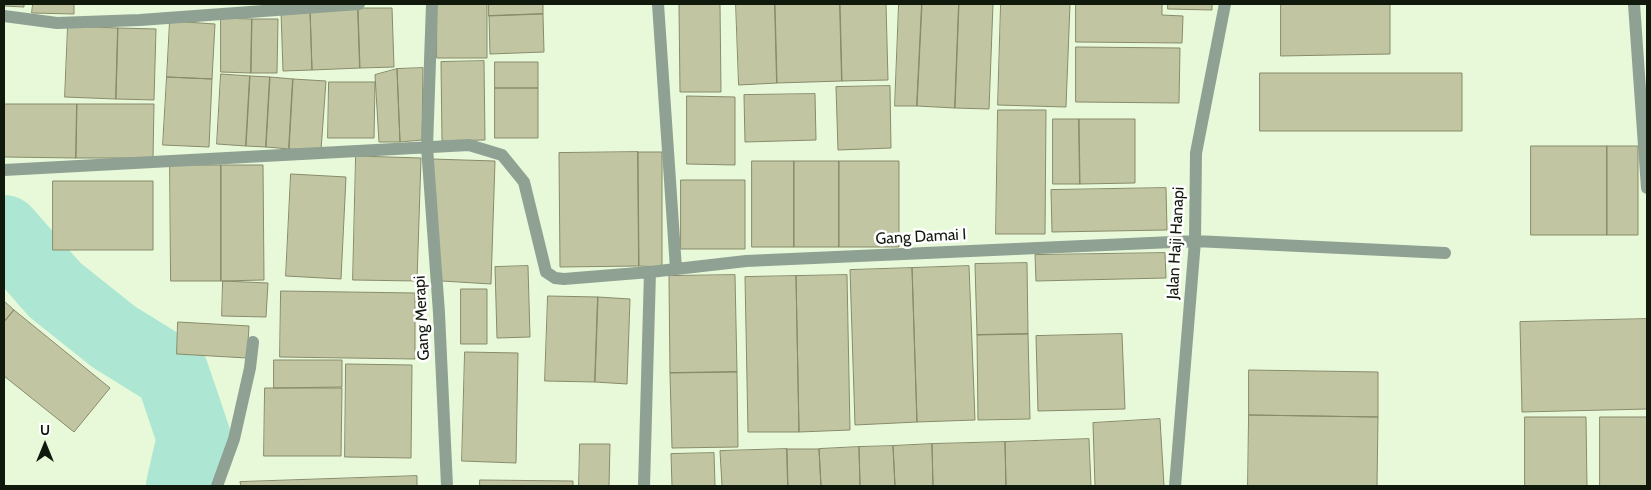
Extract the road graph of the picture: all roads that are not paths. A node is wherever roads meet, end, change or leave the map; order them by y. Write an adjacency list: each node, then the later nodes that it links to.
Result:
1 (359, 4): 6 (street)
2 (432, 4): 7 (street, Gang Merapi)
3 (658, 4): 12 (street)
4 (1225, 4): 10 (street, Jalan Haji Hanapi)
5 (1634, 4): 9 (street)
6 (4, 16)
7 (427, 147): 8 (street, Gang Damai I); 13 (street, Gang Damai I); 16 (street, Gang Merapi)
8 (4, 170)
9 (1647, 188)
10 (1195, 241): 11 (street, Gang Damai I); 12 (street, Gang Damai I); 18 (street, Jalan Haji Hanapi)
11 (1444, 253)
12 (676, 269): 13 (street, Gang Damai I)
13 (650, 272): 17 (street)
14 (253, 342): 15 (street)
15 (217, 486)
16 (447, 486)
17 (644, 486)
18 (1175, 486)

